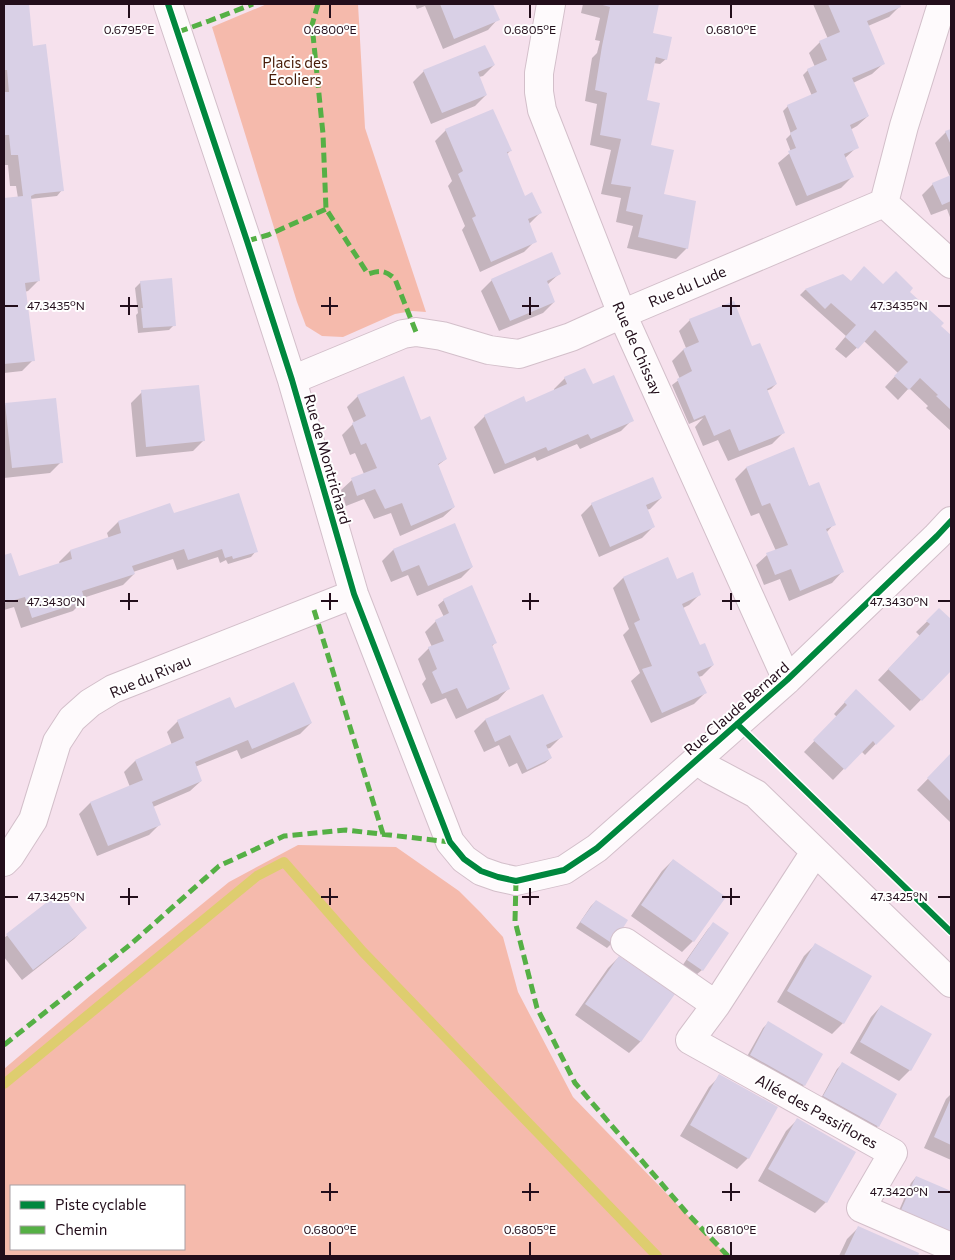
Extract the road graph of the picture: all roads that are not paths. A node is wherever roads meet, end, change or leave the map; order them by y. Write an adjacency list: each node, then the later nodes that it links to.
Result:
1 (168, 4): 7 (street, Rue de Montrichard)
2 (550, 4): 6 (street, Rue de Chissay)
3 (942, 4): 4 (street)
4 (884, 203): 5 (street); 6 (street, Rue du Lude)
5 (951, 264)
6 (622, 314): 7 (street, Rue du Lude); 10 (street, Rue de Chissay)
7 (292, 380): 9 (street, Rue de Montrichard)
8 (951, 521): 10 (street, Rue Claude Bernard)
9 (354, 594): 13 (street, Rue du Rivau); 14 (street, Rue de Montrichard)
10 (787, 680): 11 (street, Rue Claude Bernard)
11 (697, 760): 12 (street); 14 (street, Rue Claude Bernard)
12 (815, 852): 16 (street); 17 (street, Allée des Passiflores)
13 (4, 862)
14 (516, 881)
15 (625, 942): 17 (street)
16 (951, 983)
17 (716, 1005): 18 (street, Allée des Passiflores)
18 (951, 1247)

